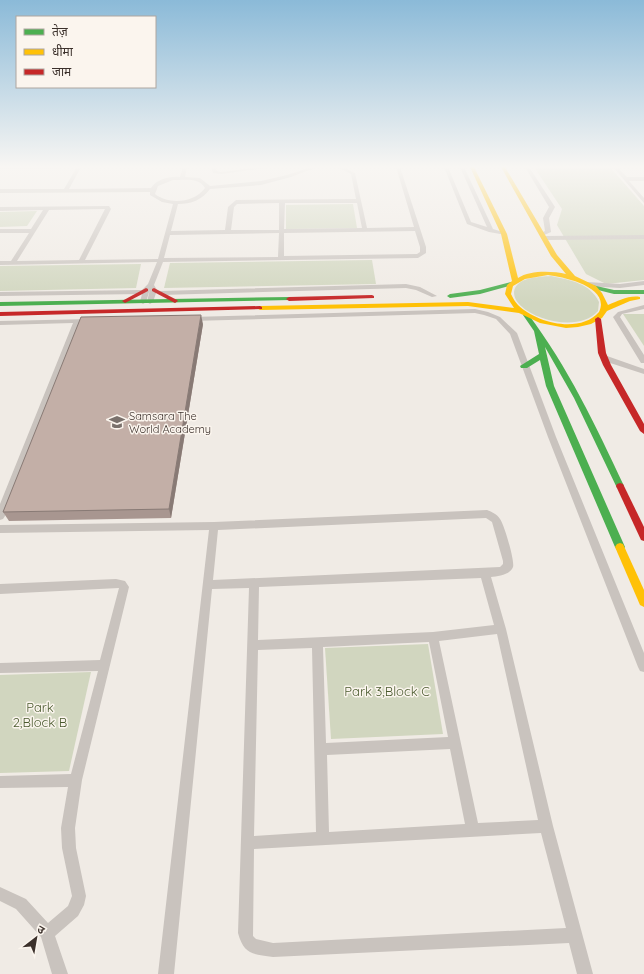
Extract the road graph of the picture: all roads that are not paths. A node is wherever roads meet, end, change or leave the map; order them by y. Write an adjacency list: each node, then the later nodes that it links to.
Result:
1 (44, 212): 17 (street)
2 (106, 212): 27 (street)
3 (173, 212): 20 (street)
4 (230, 212): 19 (street)
5 (282, 212): 18 (street)
6 (361, 212): 14 (street)
7 (413, 212): 13 (street)
8 (464, 212): 15 (street)
9 (483, 212): 15 (street)
10 (494, 212): 21 (main road)
11 (529, 212): 23 (main road)
12 (549, 212): 23 (street)
13 (418, 229): 14 (street); 25 (street)
14 (365, 230): 18 (street)
15 (491, 230): 21 (street)
16 (0, 231): 17 (street)
17 (33, 231): 29 (street)
18 (282, 231): 19 (street); 25 (street)
19 (228, 232): 20 (street)
20 (168, 233): 26 (street)
21 (504, 234): 31 (main road)
22 (644, 237): 23 (street)
23 (544, 238): 24 (street); 30 (main road)
24 (644, 241)
25 (282, 259): 26 (street)
26 (160, 260): 27 (street); 34 (street)
27 (81, 262): 29 (street)
28 (0, 263): 29 (street)
29 (13, 263)
30 (572, 278): 31 (main road); 33 (main road)
31 (513, 282): 37 (main road); 47 (main road)
32 (644, 283): 33 (street)
33 (590, 286): 35 (main road); 45 (main road)
34 (151, 290): 36 (street); 37 (street); 39 (main road); 40 (main road); 41 (street)
35 (644, 292)
36 (0, 294)
37 (434, 296): 39 (main road)
38 (644, 298): 45 (main road)
39 (175, 301): 41 (main road)
40 (123, 302): 41 (main road); 42 (main road)
41 (146, 302)
42 (0, 304)
43 (427, 305): 46 (street); 47 (main road); 48 (main road)
44 (644, 307): 57 (street)
45 (605, 309): 50 (main road)
46 (418, 313): 49 (street); 58 (street)
47 (523, 313): 50 (main road); 54 (main road)
48 (0, 314)
49 (187, 319)
50 (598, 319): 56 (main road)
51 (98, 321): 52 (street)
52 (77, 322): 53 (street); 61 (street)
53 (0, 323)
54 (537, 329): 55 (main road); 64 (main road)
55 (543, 355): 58 (main road); 69 (main road)
56 (604, 358): 59 (street); 60 (main road)
57 (644, 361)
58 (524, 366): 75 (street)
59 (644, 372)
60 (644, 431)
61 (0, 516)
62 (214, 526): 63 (street); 65 (street); 67 (street)
63 (0, 529)
64 (644, 537)
65 (486, 573): 66 (street); 70 (street)
66 (254, 583): 67 (street); 73 (street)
67 (207, 585): 89 (street)
68 (0, 589): 74 (street)
69 (644, 602)
70 (501, 629): 71 (street); 81 (street)
71 (433, 637): 72 (street); 77 (street)
72 (317, 642): 73 (street); 78 (street)
73 (252, 645): 84 (street)
74 (104, 665): 76 (street); 79 (street)
75 (644, 667)
76 (0, 668)
77 (454, 743): 78 (street); 82 (street)
78 (320, 749): 83 (street)
79 (76, 780): 80 (street); 86 (street)
80 (0, 782)
81 (546, 826): 82 (street); 87 (street)
82 (473, 830): 83 (street)
83 (323, 839): 84 (street)
84 (248, 843): 87 (street)
85 (0, 894): 86 (street)
86 (47, 933): 88 (street)
87 (574, 935): 90 (street)
88 (60, 974)
89 (166, 974)
90 (585, 974)

